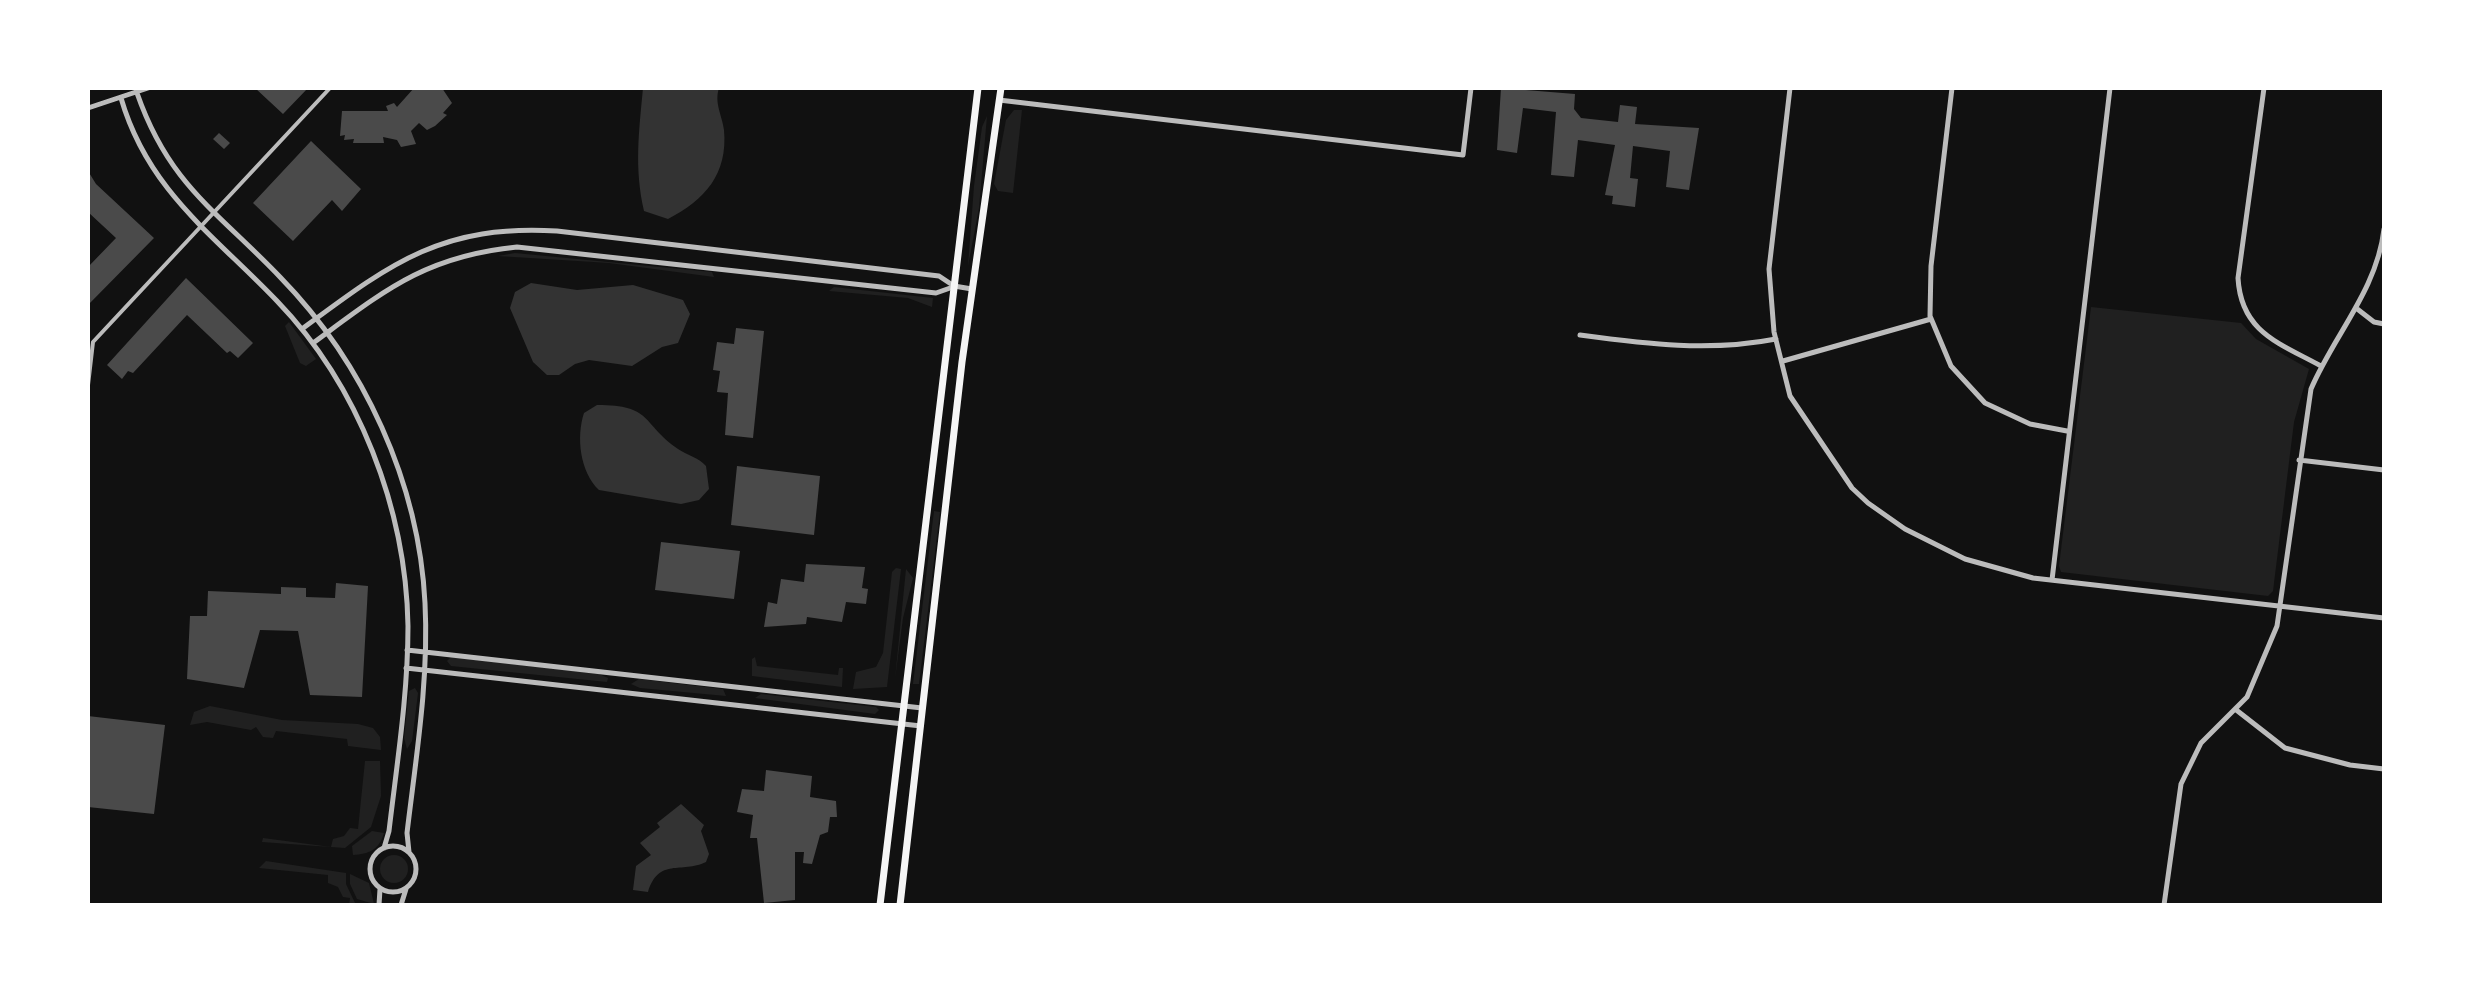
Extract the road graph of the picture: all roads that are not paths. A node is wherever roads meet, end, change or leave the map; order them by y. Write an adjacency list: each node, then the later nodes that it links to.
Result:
1 (148, 88): 10 (street)
2 (330, 88): 14 (street)
3 (978, 88): 17 (main road)
4 (1001, 88): 12 (main road)
5 (1471, 88): 12 (street)
6 (1790, 88): 26 (street)
7 (1952, 88): 21 (street)
8 (2110, 88): 31 (street)
9 (2264, 88): 29 (street)
10 (137, 93): 11 (street); 14 (street)
11 (121, 98): 13 (street); 15 (street)
12 (999, 100): 18 (main road)
13 (88, 108)
14 (212, 213): 15 (street); 20 (street)
15 (200, 226): 23 (street); 30 (street)
16 (2384, 229): 19 (street)
17 (954, 286): 18 (street); 20 (street); 24 (street); 41 (main road)
18 (973, 289): 42 (main road)
19 (2356, 308): 22 (street); 29 (street)
20 (316, 319): 23 (street); 24 (street)
21 (1931, 319): 28 (street); 31 (street)
22 (2384, 324)
23 (302, 329): 27 (street)
24 (327, 333): 27 (street); 37 (street)
25 (1580, 335): 26 (street)
26 (1776, 339): 28 (street)
27 (313, 343): 38 (street)
28 (1783, 361): 34 (street)
29 (2321, 366): 32 (street)
30 (88, 385)
31 (2067, 431): 34 (street)
32 (2299, 460): 33 (street); 35 (street)
33 (2384, 470)
34 (2052, 580): 35 (street)
35 (2280, 606): 36 (street); 43 (street)
36 (2384, 618)
37 (425, 649): 38 (street); 40 (street); 41 (street)
38 (407, 650): 39 (street)
39 (406, 668): 40 (street); 47 (street)
40 (425, 668): 44 (street); 48 (street)
41 (904, 706): 42 (street); 44 (main road)
42 (923, 708): 45 (main road)
43 (2235, 709): 46 (street); 55 (street)
44 (902, 723): 45 (street); 53 (main road)
45 (921, 726): 54 (main road)
46 (2384, 769)
47 (384, 848): 48 (street); 49 (street)
48 (409, 852): 50 (street)
49 (380, 888): 50 (street); 51 (street)
50 (406, 889): 52 (street)
51 (379, 905)
52 (401, 905)
53 (880, 905)
54 (900, 905)
55 (2164, 905)

